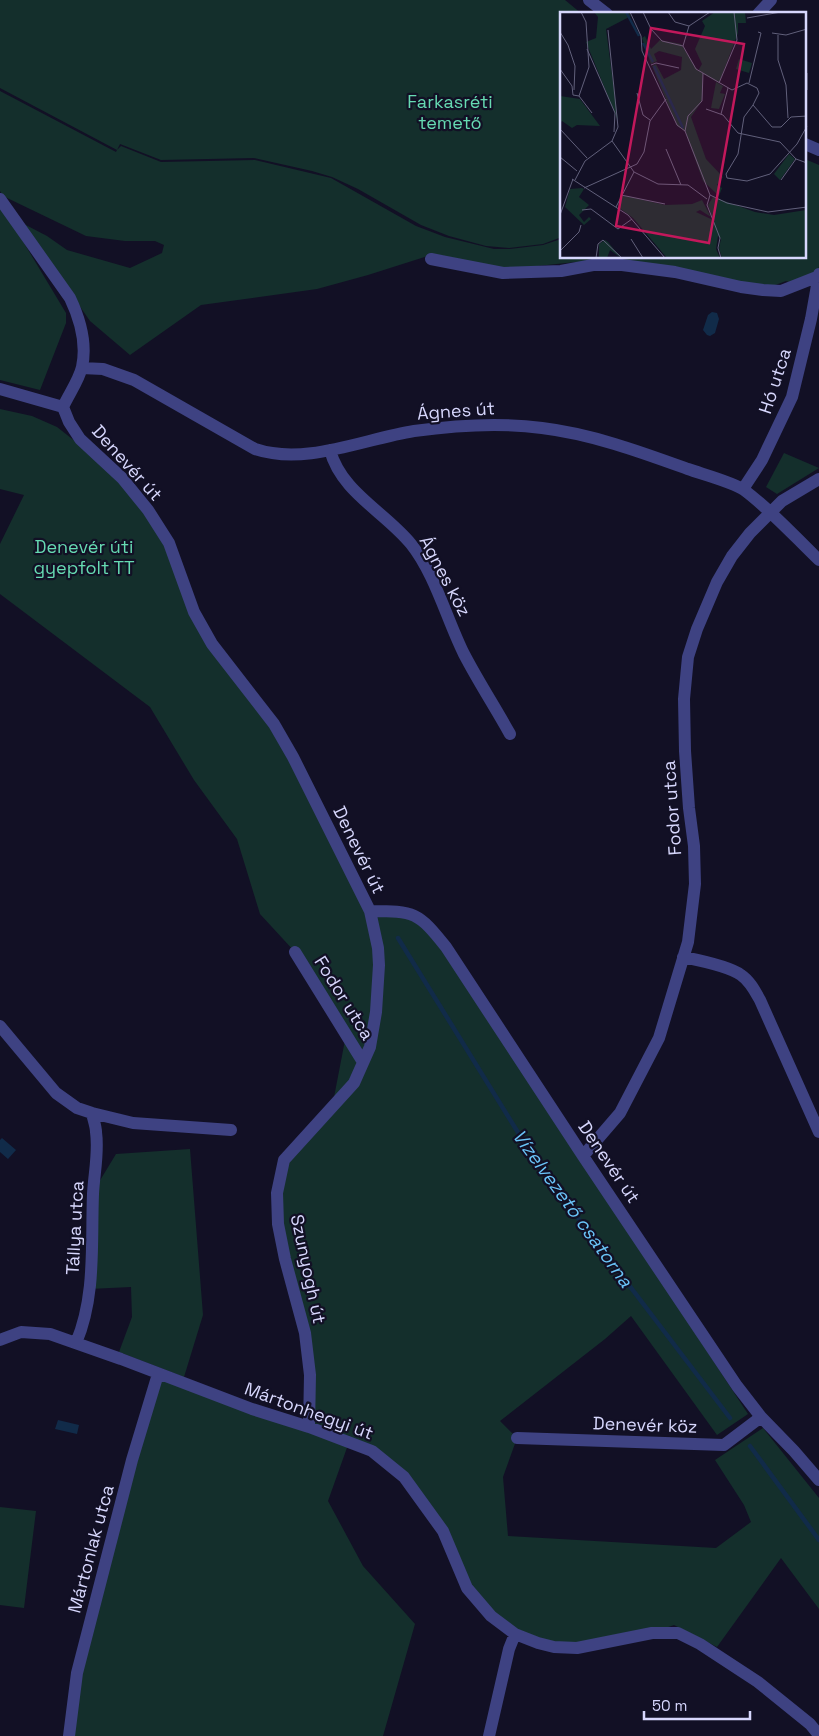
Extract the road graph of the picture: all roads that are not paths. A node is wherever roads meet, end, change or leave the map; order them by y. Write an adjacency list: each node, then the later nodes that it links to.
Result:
1 (589, 0): 3 (street)
2 (771, 0): 4 (street)
3 (604, 12)
4 (760, 12)
5 (806, 144): 6 (street)
6 (819, 150)
7 (0, 199): 10 (street)
8 (431, 259): 9 (street)
9 (819, 275): 15 (street, Hó utca)
10 (82, 368): 12 (street); 13 (street, Ágnes út)
11 (0, 389): 12 (street)
12 (63, 407): 19 (street, Denevér út)
13 (330, 450): 15 (street, Ágnes út); 18 (street, Ágnes köz)
14 (819, 479): 16 (street, Fodor utca)
15 (743, 489): 16 (street, Ágnes út)
16 (770, 512): 17 (street, Ágnes út); 21 (street, Fodor utca)
17 (819, 560)
18 (510, 734)
19 (370, 911): 23 (street, Szunyogh út); 27 (street, Denevér út)
20 (295, 952): 23 (street, Fodor utca)
21 (684, 957): 26 (street); 27 (street, Fodor utca)
22 (0, 1026): 24 (street)
23 (363, 1062): 32 (street, Szunyogh út)
24 (92, 1113): 25 (street); 29 (street, Tállya utca)
25 (231, 1130)
26 (819, 1132)
27 (583, 1156): 31 (street, Denevér út)
28 (0, 1340): 29 (street, Mártonhegyi út)
29 (76, 1343): 30 (street, Mártonhegyi út)
30 (158, 1374): 32 (street, Mártonhegyi út); 37 (street, Mártonlak utca)
31 (761, 1416): 33 (street, Denevér köz); 34 (street, Denevér út)
32 (309, 1427): 35 (street, Mártonhegyi út)
33 (517, 1438)
34 (819, 1480)
35 (515, 1634): 36 (street, Mártonhegyi út); 38 (street)
36 (819, 1735)
37 (69, 1736)
38 (489, 1736)

